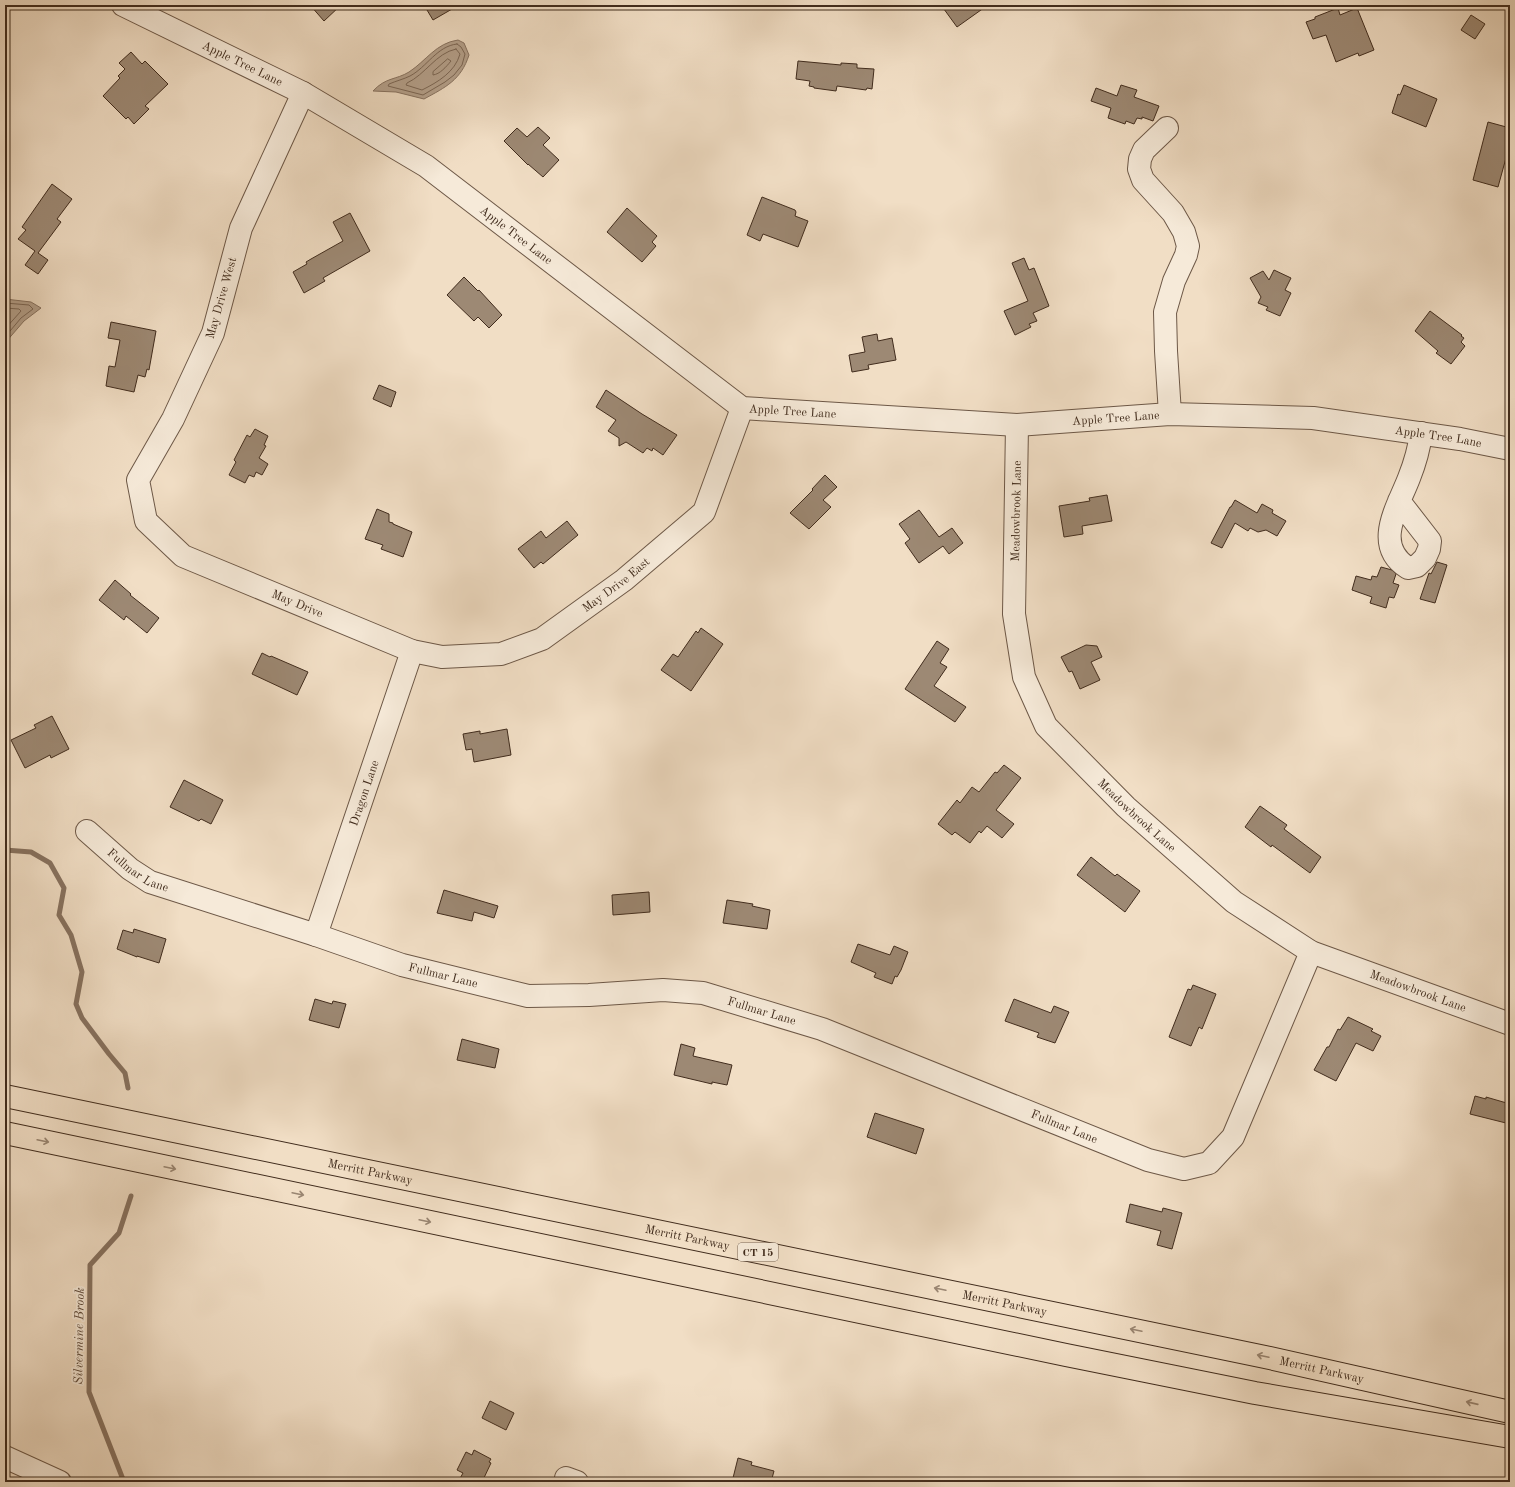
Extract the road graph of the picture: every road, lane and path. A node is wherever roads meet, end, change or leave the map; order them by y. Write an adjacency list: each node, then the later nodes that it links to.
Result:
1 (123, 5): 2 (street, Apple Tree Lane)
2 (303, 93): 4 (street, Apple Tree Lane); 10 (street, May Drive West)
3 (1167, 128): 5 (street)
4 (742, 408): 6 (street, Apple Tree Lane); 11 (street, May Drive East)
5 (1170, 414): 6 (street, Apple Tree Lane); 7 (street, Apple Tree Lane)
6 (1017, 425): 14 (street, Meadowbrook Lane)
7 (1422, 433): 8 (street, Apple Tree Lane); 9 (street)
8 (1510, 449)
9 (1399, 501)
10 (183, 556): 11 (street, May Drive)
11 (412, 650): 13 (street, Dragon Lane)
12 (87, 831): 13 (street, Fullmar Lane)
13 (316, 935): 14 (street, Fullmar Lane)
14 (1312, 952): 15 (street, Meadowbrook Lane)
15 (1510, 1024)
16 (5, 1096): 18 (highway, Merritt Parkway / CT 15, one-way to 16)
17 (5, 1133): 19 (highway, one-way to 19)
18 (1510, 1412)
19 (1510, 1437)
20 (5, 1457): 21 (street)
21 (60, 1482)

